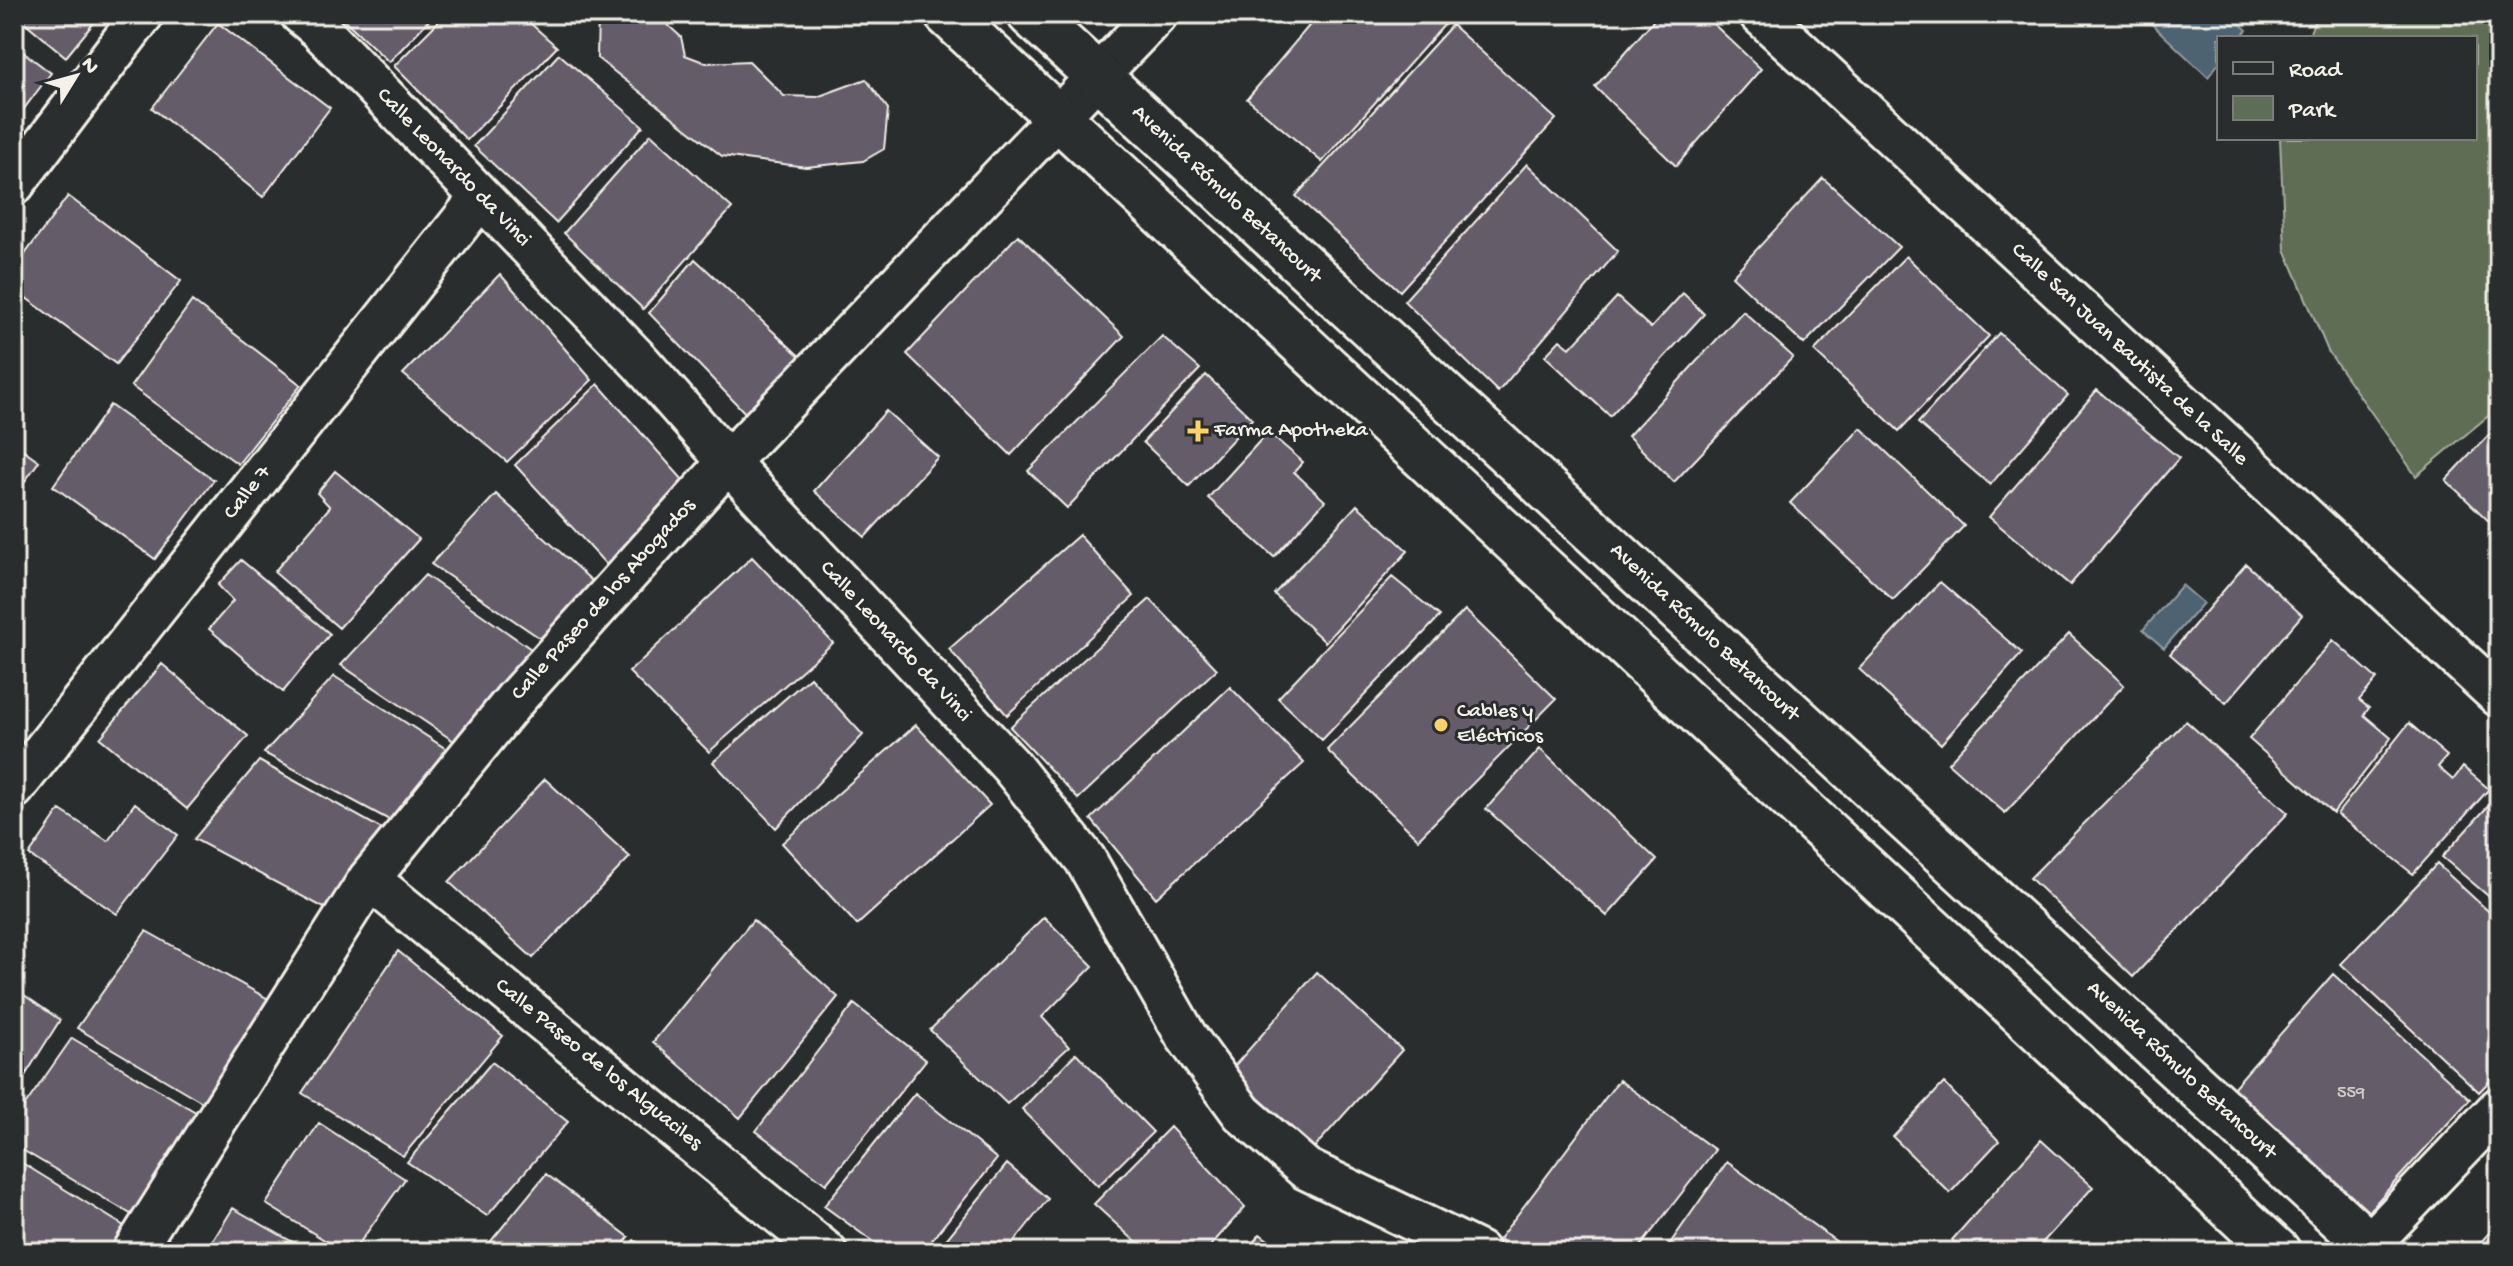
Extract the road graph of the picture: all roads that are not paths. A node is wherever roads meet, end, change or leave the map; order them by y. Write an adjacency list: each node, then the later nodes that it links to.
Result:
1 (143, 14): 9 (street)
2 (301, 14): 10 (street, Calle Leonardo da Vinci)
3 (947, 14): 8 (main road)
4 (1030, 14): 7 (main road, Avenida Rómulo Betancourt)
5 (1157, 14): 7 (street, Calle Paseo de los Abogados)
6 (1760, 14): 12 (street, Calle San Juan Bautista de la Salle)
7 (1098, 77): 8 (street, Calle Paseo de los Abogados); 16 (main road, Avenida Rómulo Betancourt)
8 (1060, 118): 11 (street, Calle Paseo de los Abogados); 20 (main road)
9 (14, 184)
10 (480, 198): 11 (street, Calle Leonardo da Vinci); 13 (street, Calle 7)
11 (728, 462): 14 (street, Calle Paseo de los Abogados); 19 (street, Calle Leonardo da Vinci)
12 (2499, 696)
13 (14, 788)
14 (369, 879): 17 (street, Calle Paseo de los Abogados); 18 (street, Calle Paseo de los Alguaciles)
15 (2499, 1108): 16 (street)
16 (2369, 1249)
17 (133, 1252)
18 (826, 1252)
19 (1479, 1252)
20 (2278, 1252)

